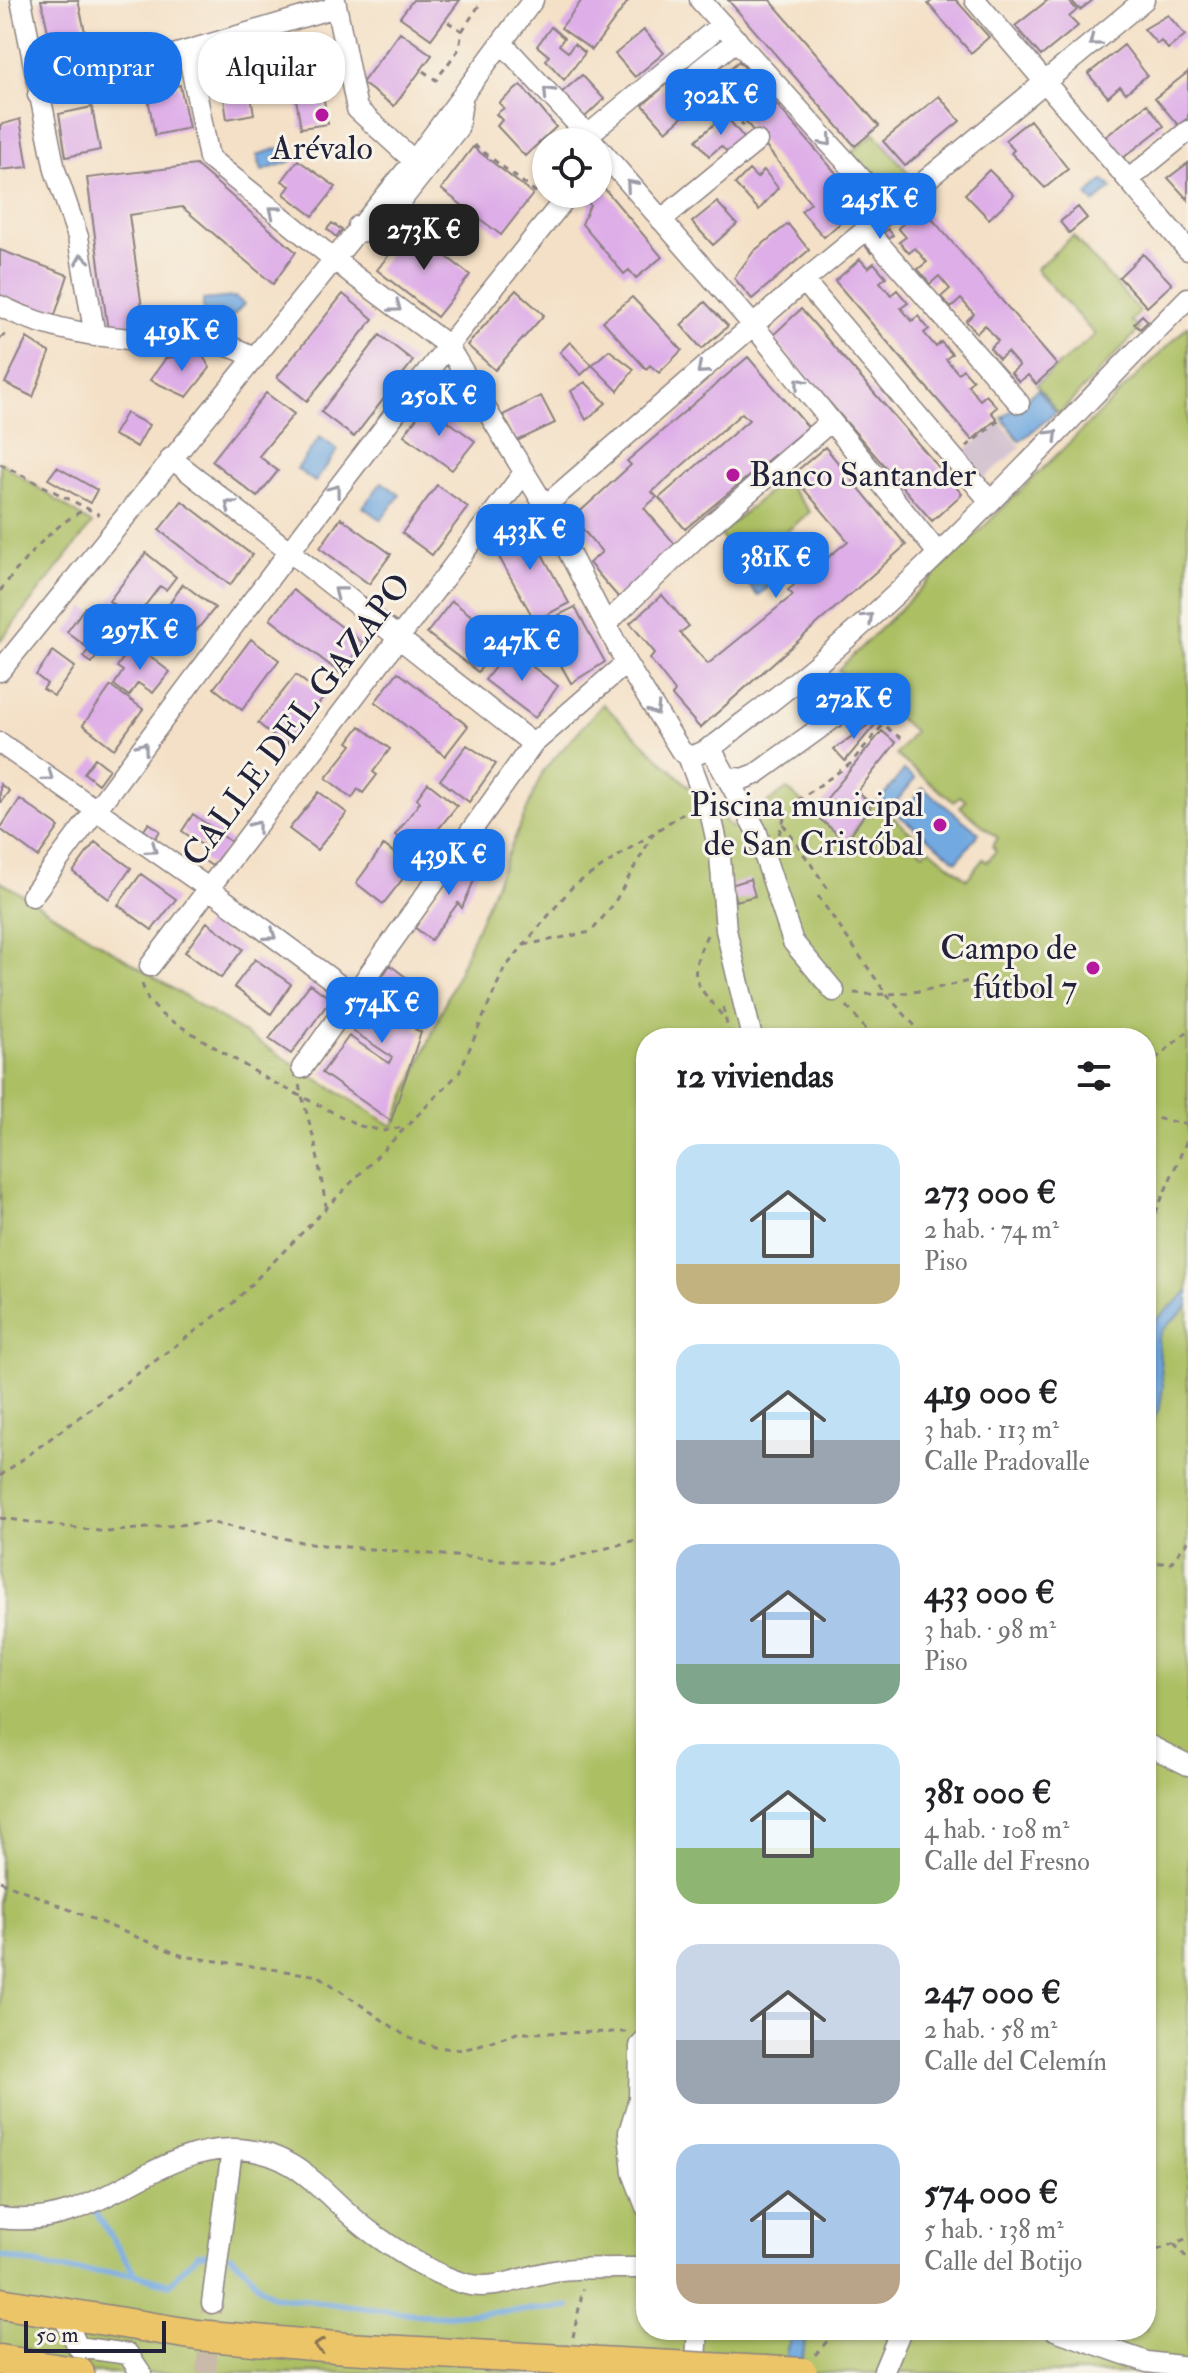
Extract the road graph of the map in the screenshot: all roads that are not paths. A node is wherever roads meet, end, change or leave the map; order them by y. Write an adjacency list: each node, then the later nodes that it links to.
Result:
1 (21, 0): 9 (street)
2 (518, 0): 10 (street)
3 (533, 0): 10 (street)
4 (700, 0): 8 (street)
5 (975, 0): 15 (street)
6 (1144, 0): 15 (street, one-way to 15)
7 (335, 3): 12 (street); 22 (street)
8 (722, 24): 11 (street); 19 (street)
9 (27, 32)
10 (505, 39): 16 (street); 18 (street, one-way to 10)
11 (737, 40): 14 (street); 26 (street, one-way to 26)
12 (188, 51): 13 (street); 31 (street, one-way to 12)
13 (182, 53)
14 (697, 72)
15 (1044, 81): 24 (street); 26 (street)
16 (462, 97): 22 (street); 29 (street)
17 (40, 104): 36 (street, one-way to 17)
18 (580, 128)
19 (612, 131)
20 (1188, 131): 24 (street)
21 (757, 141): 27 (street)
22 (410, 158): 29 (street)
23 (612, 165): 27 (street, one-way to 23)
24 (1128, 180): 30 (street)
25 (557, 208): 37 (street)
26 (889, 209): 28 (street)
27 (661, 220): 35 (street)
28 (866, 229): 32 (street); 39 (street)
29 (357, 232): 31 (street)
30 (1188, 250)
31 (335, 260): 37 (street, one-way to 37); 38 (street)
32 (804, 281): 35 (street); 43 (street)
33 (1188, 298): 43 (street, one-way to 33)
34 (0, 306): 36 (street)
35 (753, 325): 40 (street, one-way to 35); 44 (street, one-way to 44)
36 (95, 336): 38 (street)
37 (447, 345): 42 (street); 45 (street, one-way to 37)
38 (255, 358): 41 (street)
39 (1019, 403)
40 (831, 421): 46 (street); 47 (street)
41 (171, 458): 45 (street, one-way to 41); 50 (street)
42 (523, 474): 44 (street); 48 (street, CALLE DEL GAZAPO)
43 (989, 500): 46 (street)
44 (545, 506): 47 (street)
45 (288, 552): 48 (street, one-way to 45); 57 (street, one-way to 45)
46 (937, 552): 51 (street, one-way to 46)
47 (606, 624): 49 (street)
48 (399, 639): 53 (street); 58 (street, CALLE DEL GAZAPO, one-way to 48)
49 (626, 663): 53 (street); 55 (street, one-way to 55)
50 (0, 671)
51 (812, 672): 54 (street); 56 (street)
52 (0, 743): 57 (street, one-way to 57)
53 (533, 744): 62 (street)
54 (710, 747): 55 (street); 56 (street)
55 (688, 756): 63 (street)
56 (728, 777): 61 (street)
57 (96, 809): 58 (street, one-way to 58); 59 (street)
58 (208, 888): 60 (street, CALLE DEL GAZAPO); 62 (street, one-way to 62)
59 (32, 896)
60 (150, 966)
61 (834, 991)
62 (354, 996): 64 (street)
63 (749, 1028)
64 (302, 1068)
65 (1156, 1749): 66 (street)
66 (1188, 1765)
67 (636, 2109): 69 (street)
68 (232, 2149): 70 (street); 71 (street); 74 (street)
69 (636, 2181)
70 (0, 2218)
71 (636, 2268)
72 (0, 2296): 75 (highway)
73 (0, 2303): 75 (highway)
74 (212, 2303)
75 (54, 2312): 80 (highway, one-way to 75, bridge); 83 (street)
76 (697, 2340): 84 (street)
77 (897, 2340): 85 (street)
78 (1084, 2340): 81 (street)
79 (0, 2360): 82 (highway)
80 (807, 2365)
81 (1188, 2367)
82 (79, 2373)
83 (141, 2373)
84 (695, 2373)
85 (883, 2373)

